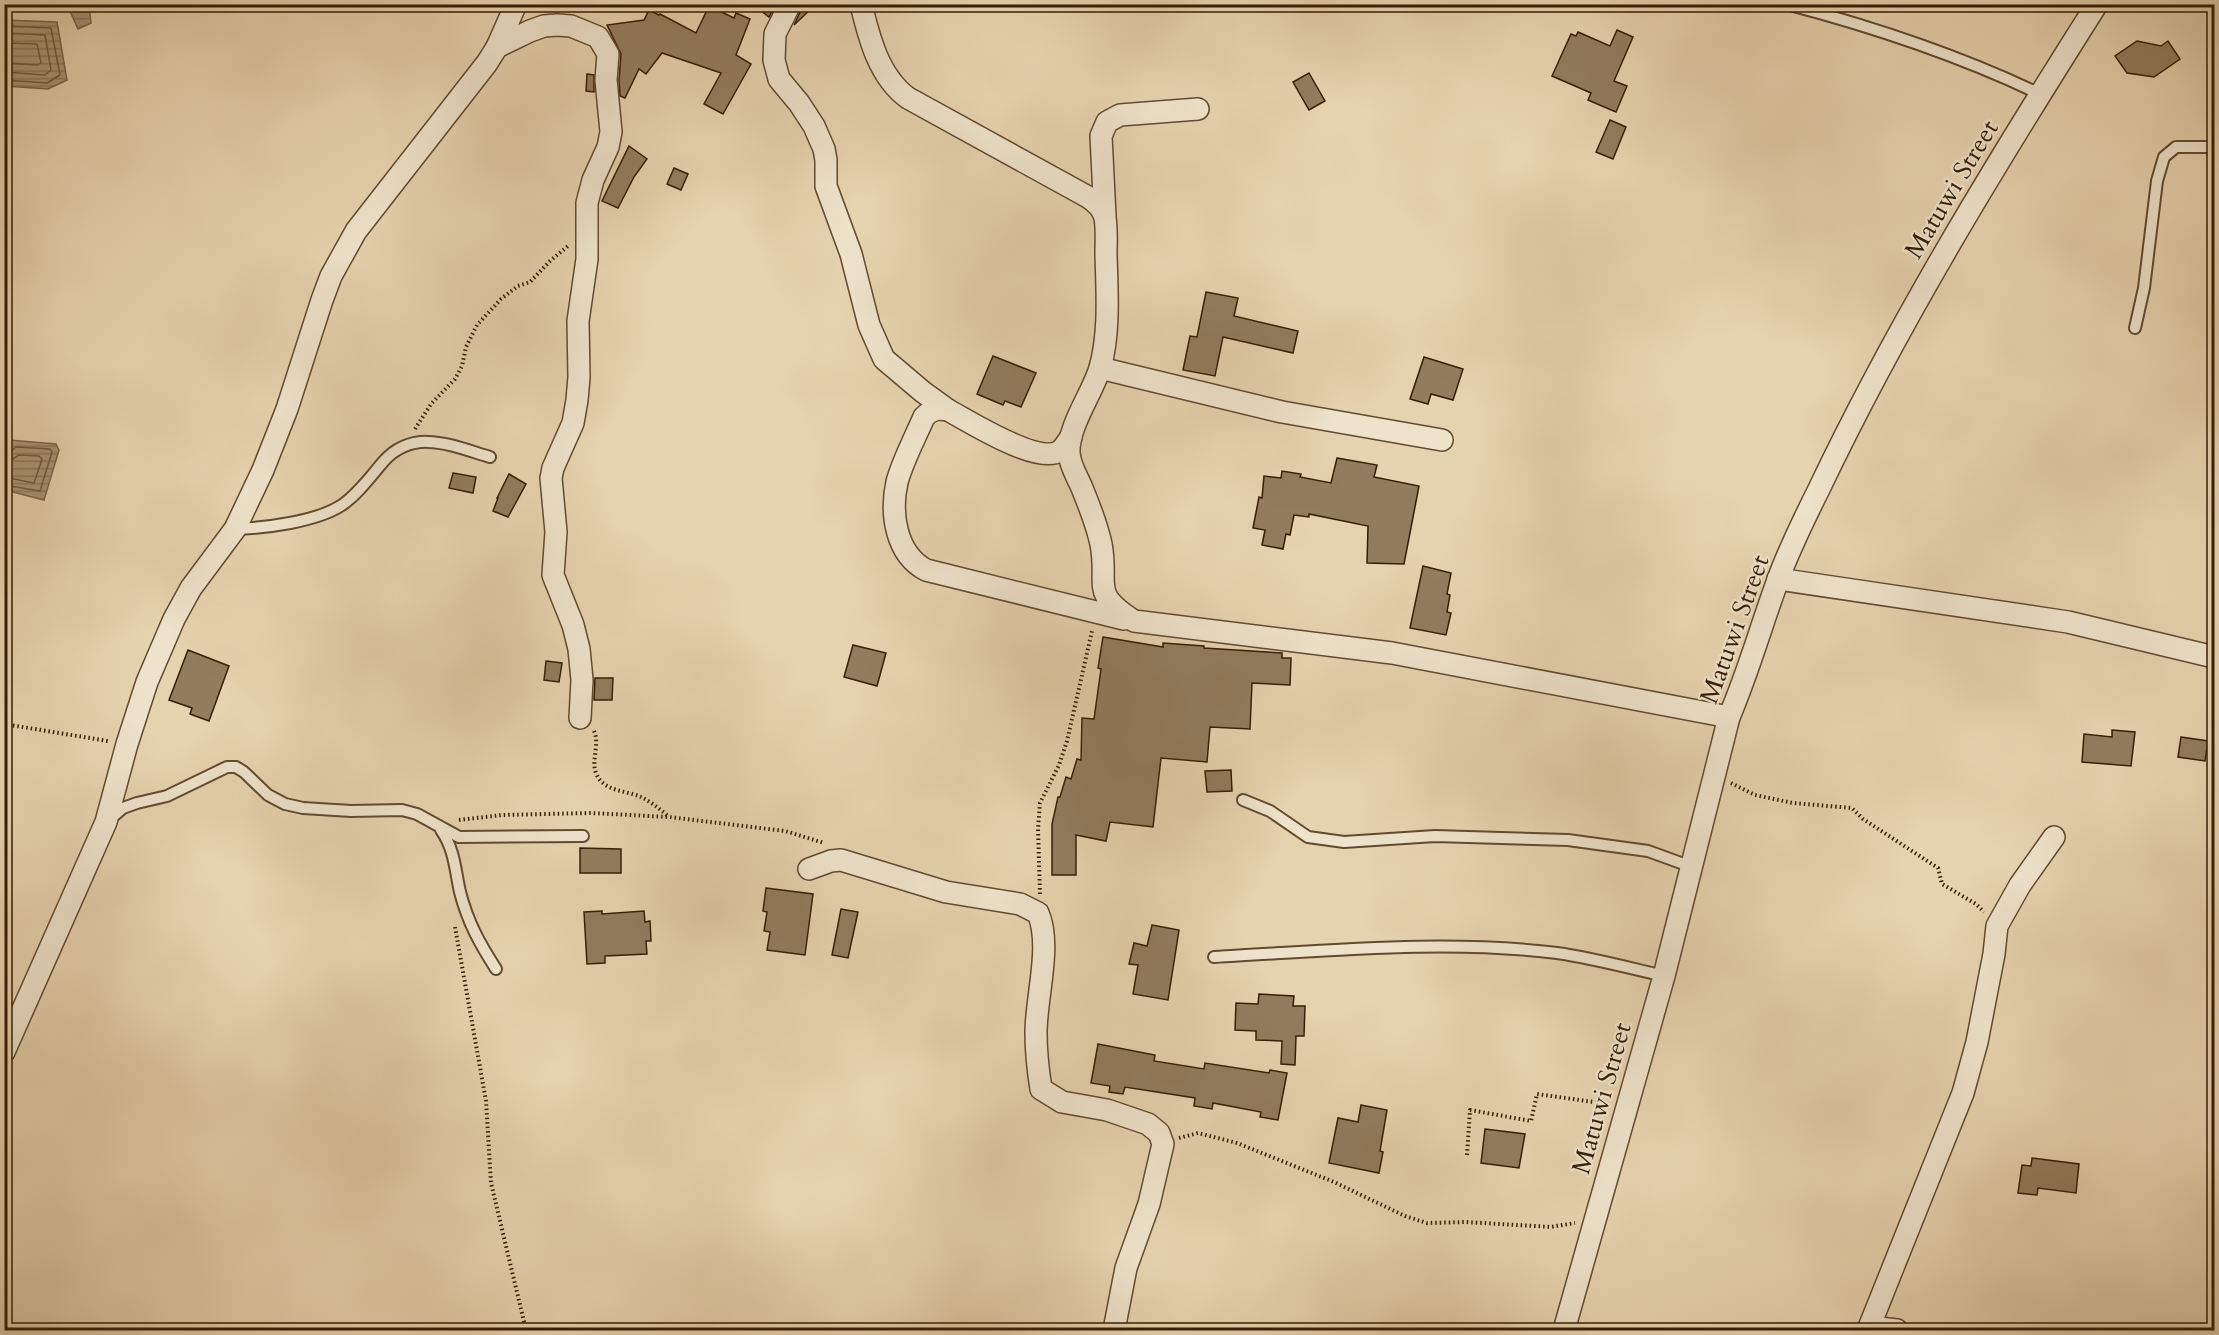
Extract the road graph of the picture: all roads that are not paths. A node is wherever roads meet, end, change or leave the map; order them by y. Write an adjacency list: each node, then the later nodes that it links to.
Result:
1 (516, 4): 6 (street)
2 (790, 4): 13 (street)
3 (861, 4): 10 (street)
4 (1786, 4): 7 (lane)
5 (2097, 4): 7 (street, Matuwi Street)
6 (497, 47): 17 (street); 22 (street)
7 (2040, 94): 18 (street, Matuwi Street)
8 (1198, 109): 10 (street)
9 (2214, 147): 11 (lane)
10 (1105, 216): 12 (street)
11 (2135, 328)
12 (1100, 368): 14 (street); 15 (street)
13 (948, 410): 14 (street); 19 (street)
14 (1071, 436): 19 (street)
15 (1442, 440)
16 (490, 457): 17 (lane)
17 (235, 529): 24 (street)
18 (1779, 579): 20 (street); 21 (street, Matuwi Street)
19 (1134, 621): 21 (street)
20 (2214, 657)
21 (1730, 717): 28 (street, Matuwi Street)
22 (580, 718)
23 (1243, 800): 28 (lane)
24 (106, 822): 25 (lane); 33 (street)
25 (439, 827): 26 (lane); 31 (lane)
26 (583, 836)
27 (2054, 837): 34 (street)
28 (1692, 867): 32 (street, Matuwi Street)
29 (809, 869): 35 (street)
30 (1214, 957): 32 (lane)
31 (496, 969)
32 (1664, 976): 36 (street, Matuwi Street)
33 (4, 1052)
34 (1869, 1329): 37 (street)
35 (1114, 1330)
36 (1564, 1330)
37 (1897, 1330)

